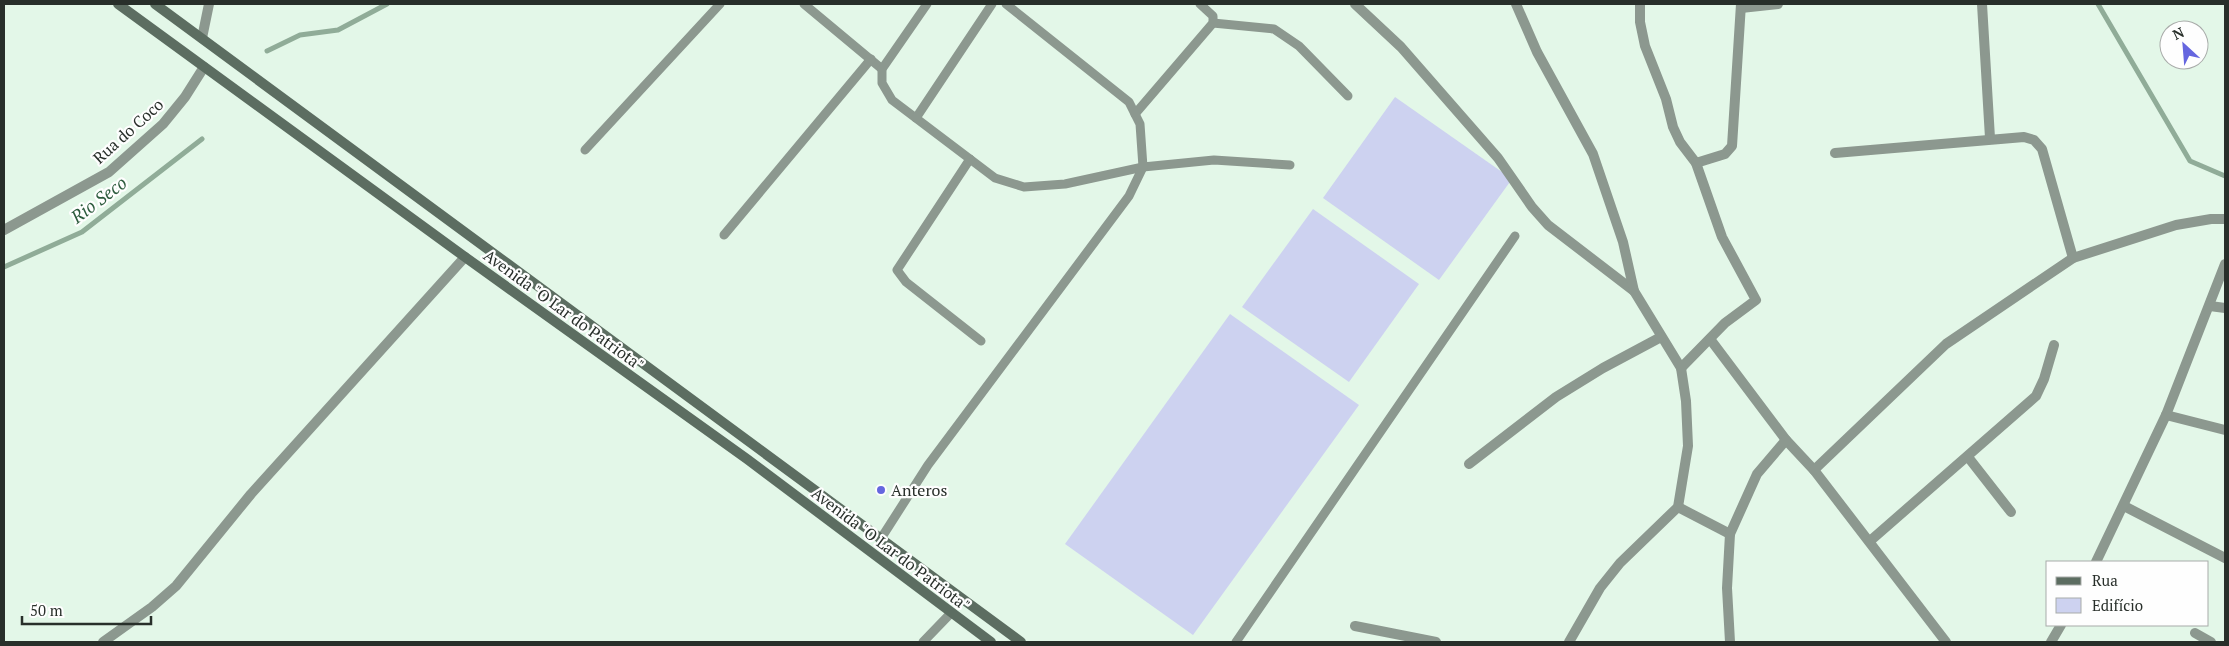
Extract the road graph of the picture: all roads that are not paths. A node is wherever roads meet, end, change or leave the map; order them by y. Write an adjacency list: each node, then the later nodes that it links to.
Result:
1 (118, 4): 19 (main road, Avenida "O Lar do Patriota")
2 (155, 4): 17 (main road, Avenida "O Lar do Patriota")
3 (209, 4): 17 (street)
4 (720, 4): 25 (lane)
5 (804, 4): 18 (lane)
6 (927, 4): 20 (lane)
7 (992, 4): 23 (lane)
8 (1006, 4): 22 (lane)
9 (1200, 4): 16 (lane)
10 (1355, 4): 38 (street)
11 (1516, 4): 38 (street)
12 (1640, 4): 28 (street)
13 (1778, 4): 15 (street)
14 (1982, 4): 24 (street)
15 (1741, 6): 28 (street)
16 (1213, 23): 21 (lane); 22 (lane)
17 (202, 38): 56 (main road, Avenida "O Lar do Patriota")
18 (871, 60): 20 (lane); 33 (lane)
19 (204, 67): 32 (street, Rua do Coco); 35 (main road, Avenida "O Lar do Patriota")
20 (882, 69): 23 (lane)
21 (1348, 96)
22 (1135, 114): 30 (lane)
23 (916, 118): 27 (lane)
24 (1990, 138): 26 (street); 36 (street)
25 (585, 150)
26 (1835, 153)
27 (970, 159): 30 (lane); 43 (lane)
28 (1696, 163): 42 (street)
29 (1290, 166): 30 (lane)
30 (1143, 167): 56 (lane)
31 (2225, 219): 36 (street)
32 (4, 230)
33 (724, 235)
34 (1515, 236): 69 (lane)
35 (465, 257): 60 (main road, Avenida "O Lar do Patriota"); 65 (street)
36 (2073, 258): 51 (street)
37 (2225, 264): 39 (street)
38 (1634, 291): 41 (street)
39 (2210, 306): 40 (street); 46 (street)
40 (2225, 308)
41 (1661, 337): 45 (street); 50 (street)
42 (1710, 339): 45 (street); 48 (street)
43 (981, 341)
44 (2054, 345): 49 (street)
45 (1682, 368): 53 (street)
46 (2166, 415): 47 (street); 52 (street)
47 (2225, 430)
48 (1786, 440): 51 (street); 55 (street)
49 (1968, 457): 54 (street); 57 (street)
50 (1469, 464)
51 (1814, 470): 57 (street)
52 (2124, 506): 58 (street); 59 (street)
53 (1678, 507): 55 (street); 71 (street)
54 (2011, 512)
55 (1730, 534): 72 (street)
56 (880, 540): 68 (main road, Avenida "O Lar do Patriota")
57 (1870, 541): 66 (street)
58 (2225, 558)
59 (2096, 561)
60 (951, 612): 64 (main road, Avenida "O Lar do Patriota"); 67 (lane)
61 (1356, 626): 70 (street)
62 (2060, 626): 73 (street)
63 (2195, 633): 74 (street)
64 (983, 640)
65 (108, 641)
66 (1943, 641)
67 (924, 642)
68 (1021, 642)
69 (1236, 642)
70 (1436, 642)
71 (1569, 642)
72 (1730, 642)
73 (2051, 642)
74 (2211, 642)

